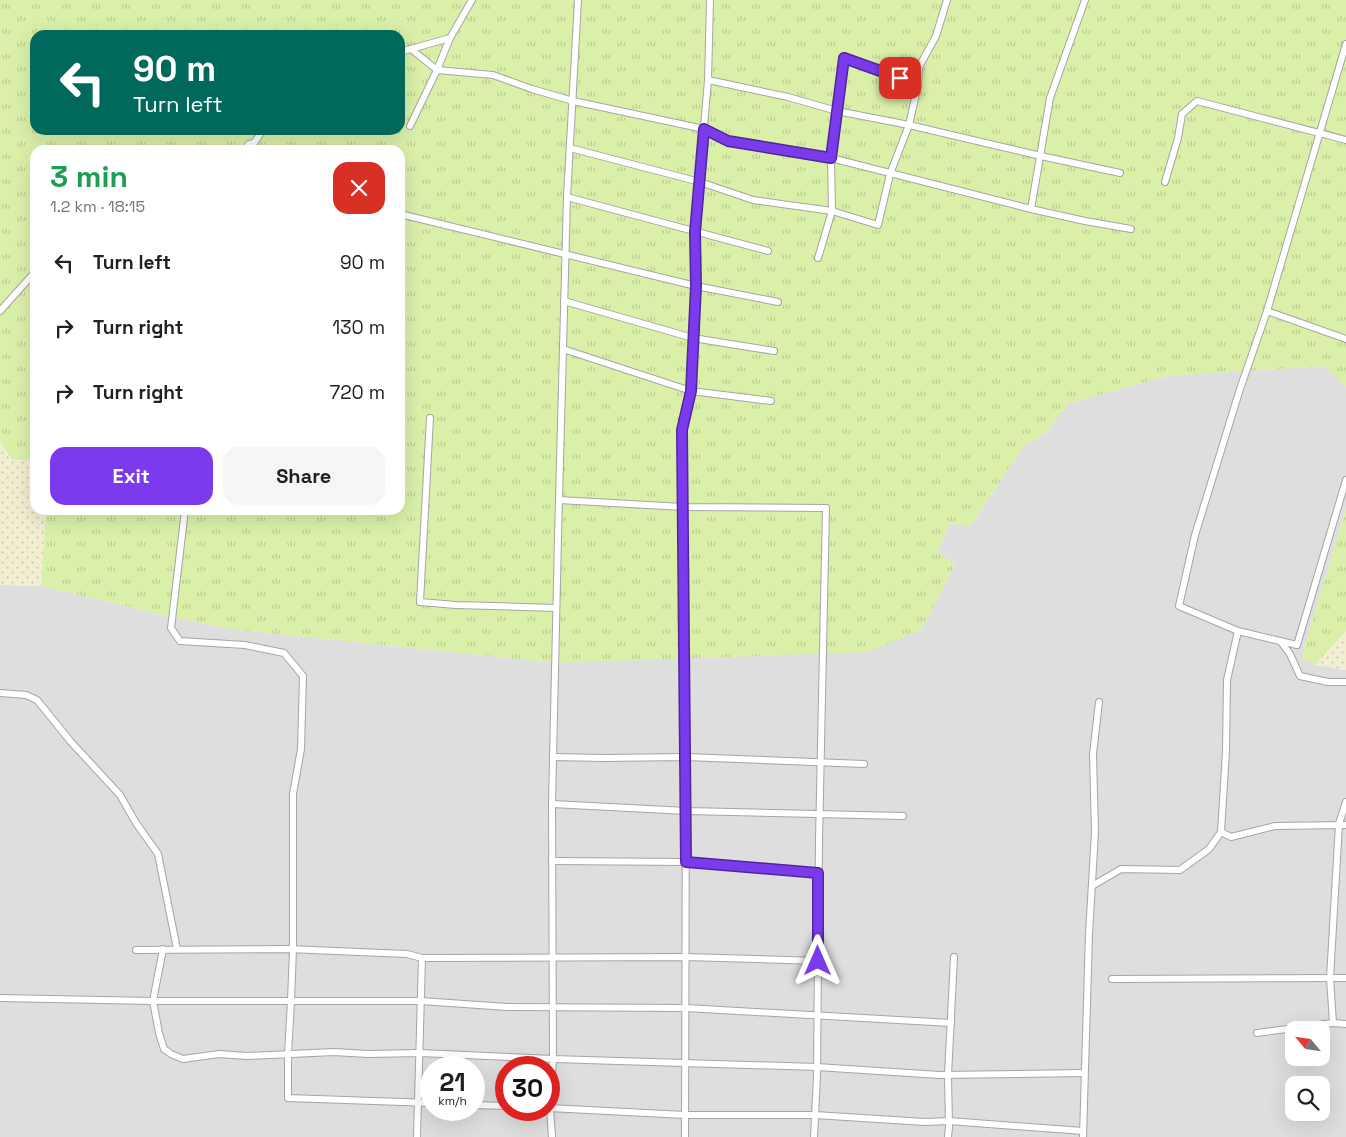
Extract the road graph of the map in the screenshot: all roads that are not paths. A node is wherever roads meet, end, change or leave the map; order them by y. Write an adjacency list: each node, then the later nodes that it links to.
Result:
1 (472, 0): 6 (street)
2 (578, 0): 13 (street)
3 (710, 0): 11 (street)
4 (947, 0): 12 (street)
5 (1085, 0): 23 (street)
6 (450, 38): 8 (street); 10 (street)
7 (1346, 44): 18 (street)
8 (411, 49): 9 (street); 10 (street)
9 (405, 51)
10 (437, 70): 13 (street); 16 (street)
11 (708, 80): 14 (street); 17 (street)
12 (918, 85): 14 (street); 15 (street)
13 (573, 101): 17 (street); 22 (street)
14 (837, 111): 15 (street); 24 (street)
15 (909, 125): 23 (street); 26 (street)
16 (410, 126)
17 (704, 129): 24 (street); 27 (street)
18 (1319, 133): 20 (street); 28 (street); 43 (street)
19 (259, 135): 21 (street)
20 (1346, 140)
21 (248, 145)
22 (570, 148): 27 (street); 29 (street)
23 (1041, 156): 25 (street); 30 (street)
24 (831, 158): 26 (street); 31 (street)
25 (1120, 173)
26 (890, 174): 30 (street); 31 (street)
27 (700, 182): 31 (street); 34 (street)
28 (1165, 182)
29 (567, 197): 34 (street); 36 (street)
30 (1031, 209): 33 (street)
31 (832, 211): 37 (street)
32 (405, 215): 36 (street)
33 (1131, 228)
34 (695, 232): 35 (street); 39 (street)
35 (768, 251)
36 (566, 255): 39 (street); 40 (street)
37 (818, 258)
38 (30, 278): 42 (street)
39 (696, 286): 41 (street); 44 (street)
40 (564, 301): 44 (street); 46 (street)
41 (778, 302)
42 (0, 311)
43 (1267, 311): 45 (street); 56 (street)
44 (693, 338): 47 (street); 48 (street)
45 (1346, 339)
46 (563, 350): 48 (street); 52 (street)
47 (774, 351)
48 (691, 391): 49 (street); 53 (street)
49 (771, 401)
50 (430, 418): 55 (street)
51 (1346, 480): 57 (street)
52 (559, 500): 53 (street); 55 (street)
53 (683, 507): 62 (street); 63 (street)
54 (184, 515): 79 (street)
55 (556, 608): 61 (street)
56 (1238, 631): 57 (street); 72 (street)
57 (1281, 642): 58 (street)
58 (1346, 682)
59 (0, 693): 78 (street)
60 (1099, 702): 76 (street)
61 (553, 756): 62 (street); 66 (street)
62 (686, 757): 63 (street); 67 (street)
63 (821, 762): 64 (street); 68 (street)
64 (864, 764)
65 (1346, 802): 70 (street)
66 (552, 804): 67 (street); 73 (street)
67 (687, 811): 68 (street); 74 (street)
68 (819, 814): 69 (street); 75 (street)
69 (903, 816)
70 (1338, 824): 71 (street); 72 (street); 86 (street)
71 (1346, 826)
72 (1221, 832): 76 (street)
73 (552, 861): 74 (street); 81 (street)
74 (686, 862): 75 (street); 82 (street)
75 (818, 873): 85 (street)
76 (1092, 886): 107 (street)
77 (163, 949): 78 (street); 80 (street); 90 (street)
78 (177, 949): 79 (street)
79 (293, 949): 84 (street); 91 (street)
80 (136, 950)
81 (552, 957): 82 (street); 84 (street); 93 (street)
82 (686, 957): 85 (street); 94 (street)
83 (954, 957): 96 (street)
84 (422, 958): 92 (street)
85 (818, 961): 95 (street)
86 (1330, 978): 87 (street); 88 (street); 97 (street)
87 (1346, 978)
88 (1112, 979)
89 (0, 998): 90 (street)
90 (153, 1001): 91 (street); 101 (street)
91 (291, 1001): 92 (street); 101 (street)
92 (421, 1001): 93 (street); 100 (street)
93 (553, 1007): 94 (street); 103 (street)
94 (686, 1008): 95 (street); 105 (street)
95 (817, 1016): 96 (street); 106 (street)
96 (951, 1023): 108 (street)
97 (1333, 1023): 98 (street); 99 (street)
98 (1346, 1024)
99 (1257, 1033)
100 (420, 1053): 101 (street); 102 (street); 109 (street)
101 (288, 1054): 109 (street)
102 (495, 1056)
103 (553, 1056)
104 (560, 1059): 105 (street)
105 (685, 1064): 106 (street); 111 (street)
106 (817, 1067): 108 (street); 112 (street)
107 (1084, 1073): 108 (street); 115 (street)
108 (948, 1075): 114 (street)
109 (418, 1102): 116 (street)
110 (560, 1109): 111 (street)
111 (685, 1115): 112 (street); 118 (street)
112 (815, 1115): 114 (street); 119 (street)
113 (551, 1121): 117 (street)
114 (949, 1121): 115 (street); 120 (street)
115 (1083, 1134)
116 (417, 1137)
117 (552, 1137)
118 (685, 1137)
119 (814, 1137)
120 (948, 1137)

